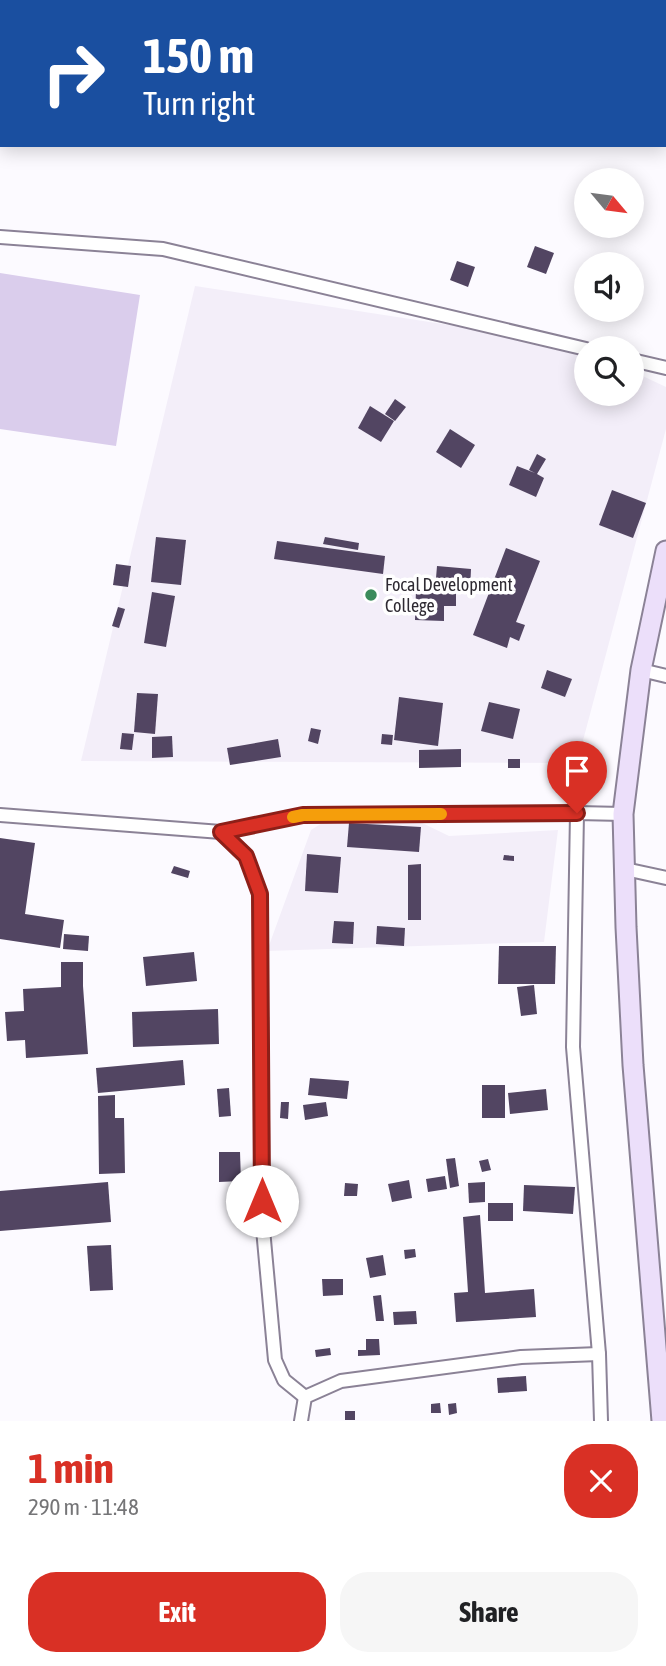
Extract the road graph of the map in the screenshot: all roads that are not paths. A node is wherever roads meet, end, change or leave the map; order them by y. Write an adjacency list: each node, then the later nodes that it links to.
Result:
1 (0, 237): 2 (street)
2 (574, 346)
3 (644, 363): 4 (street)
4 (666, 368)
5 (666, 551): 6 (main road)
6 (641, 670): 7 (street); 9 (main road)
7 (666, 677)
8 (577, 813): 9 (street); 11 (street); 15 (street)
9 (623, 814): 12 (main road)
10 (0, 815): 11 (street)
11 (221, 832): 16 (street)
12 (625, 869): 13 (street); 14 (main road)
13 (666, 878)
14 (658, 1278): 19 (main road)
15 (599, 1354): 16 (street); 18 (street)
16 (305, 1397): 17 (street)
17 (301, 1421)
18 (601, 1421)
19 (662, 1421)

